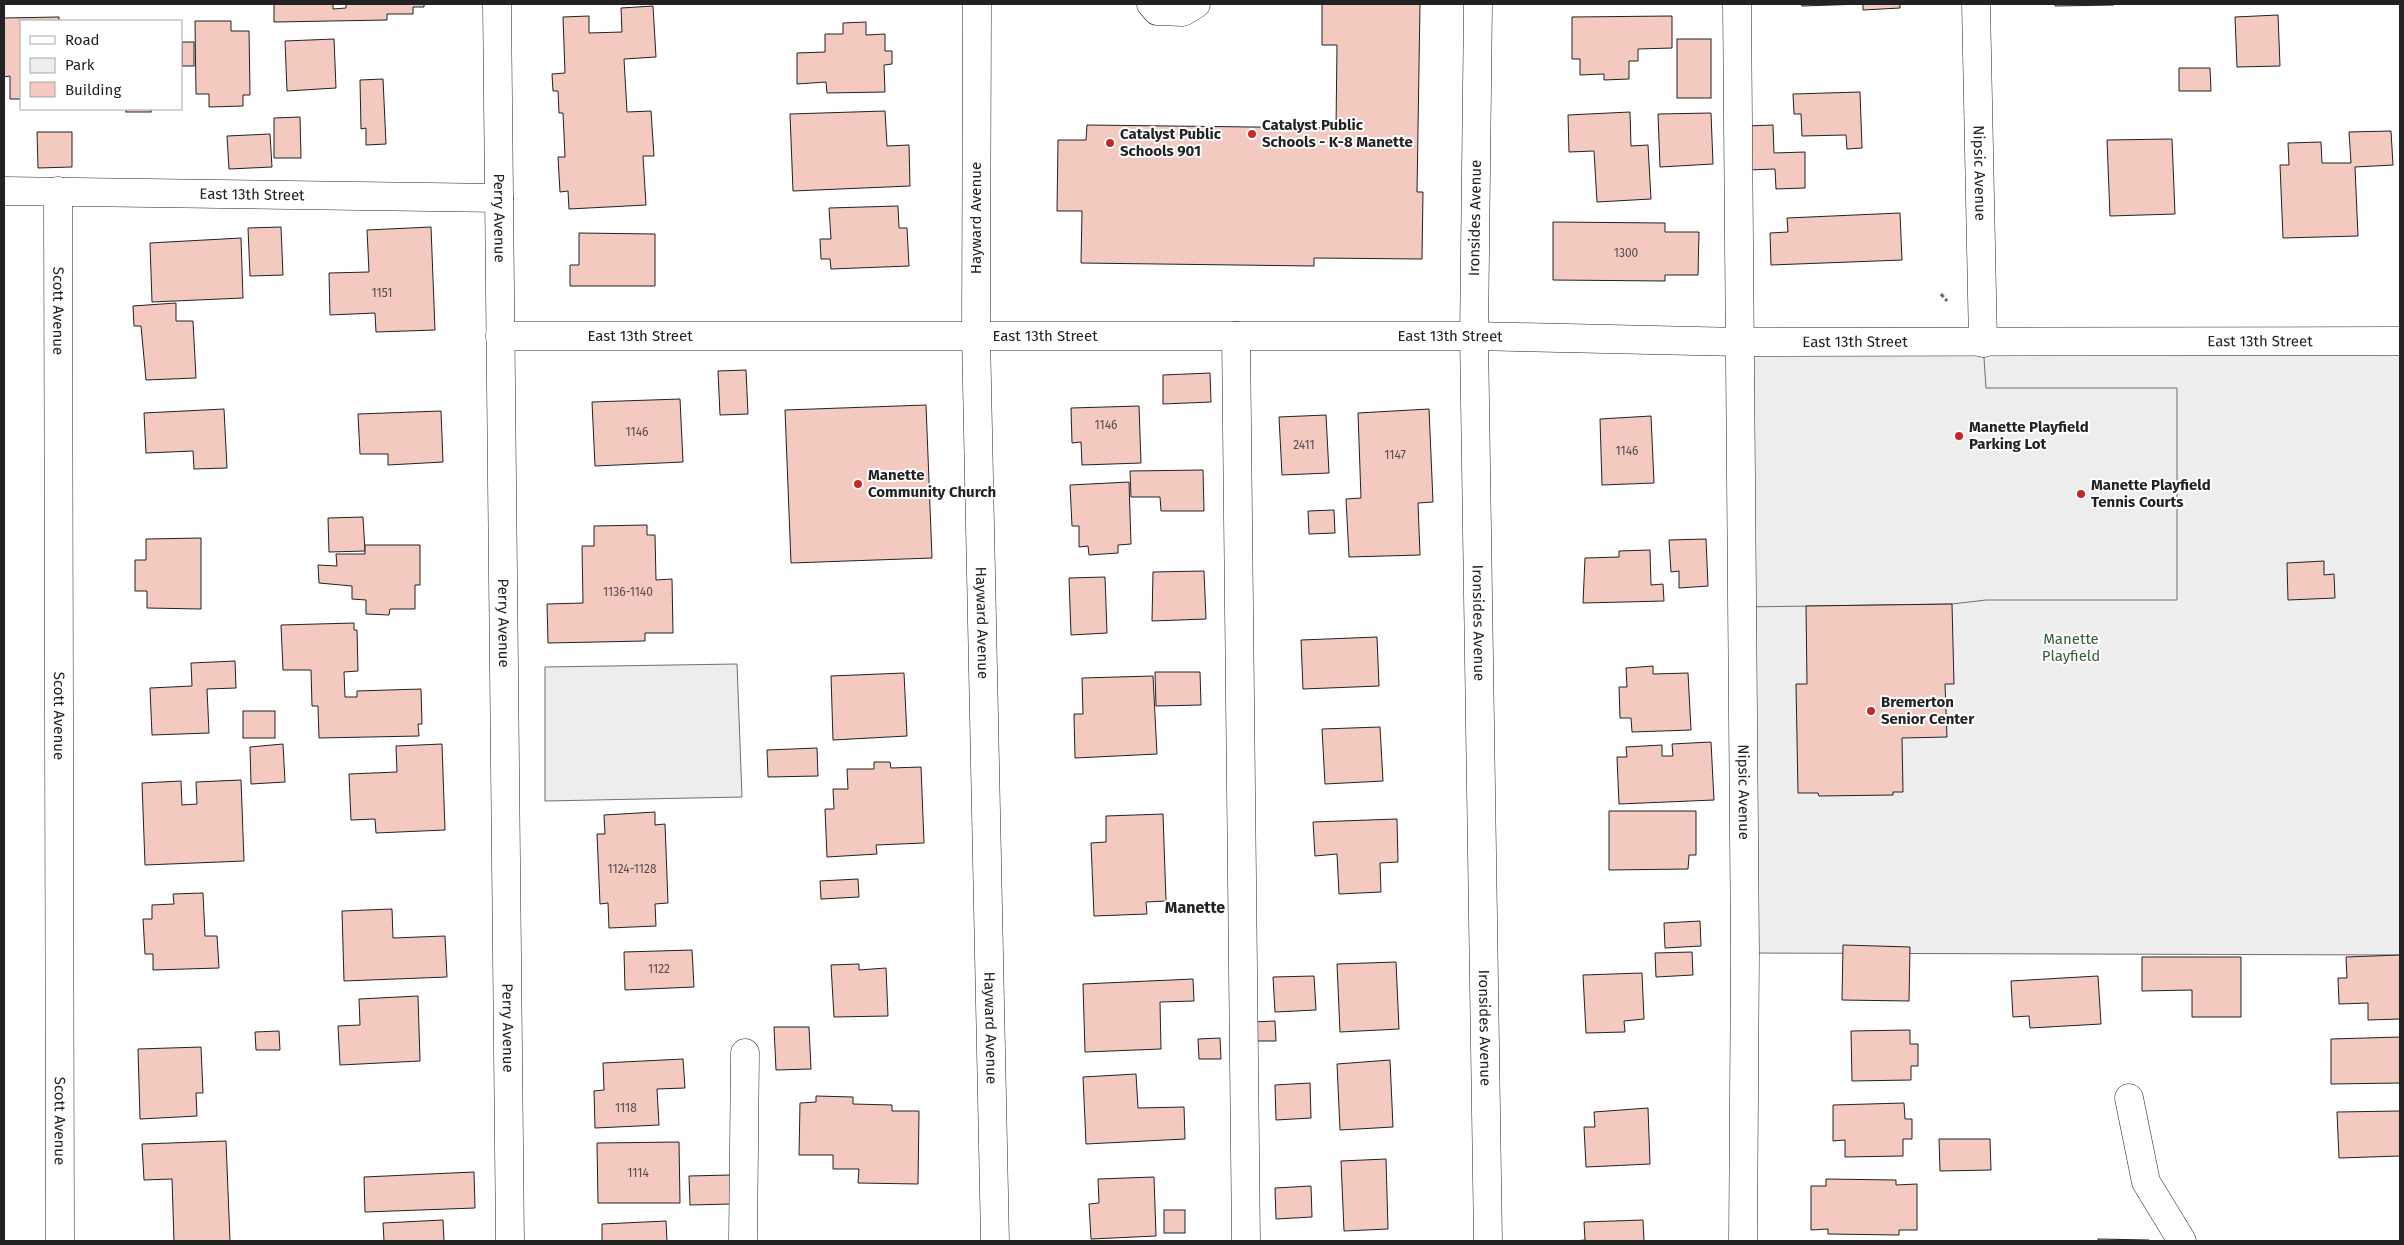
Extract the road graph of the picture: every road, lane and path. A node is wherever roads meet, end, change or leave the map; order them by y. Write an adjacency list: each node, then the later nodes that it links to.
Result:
1 (497, 4): 10 (street, Perry Avenue)
2 (977, 4): 11 (street, Hayward Avenue)
3 (1151, 4): 4 (street)
4 (1196, 4)
5 (1478, 4): 14 (street, Ironsides Avenue)
6 (1737, 4): 16 (street, Nipsic Avenue)
7 (1976, 4): 17 (street, Nipsic Avenue)
8 (4, 191): 9 (street, East 13th Street)
9 (58, 191): 10 (street, East 13th Street); 20 (street, Scott Avenue)
10 (499, 198): 12 (street, Perry Avenue)
11 (976, 335): 12 (street, East 13th Street); 13 (street, East 13th Street); 23 (street, Hayward Avenue)
12 (500, 336): 21 (street, Perry Avenue)
13 (1236, 336): 14 (street, East 13th Street); 24 (street)
14 (1474, 336): 16 (street, East 13th Street); 25 (street, Ironsides Avenue)
15 (2400, 341): 17 (street, East 13th Street)
16 (1741, 342): 17 (street, East 13th Street); 26 (street, Nipsic Avenue)
17 (1983, 343)
18 (744, 1053): 22 (street)
19 (2129, 1098): 27 (street)
20 (60, 1241)
21 (510, 1241)
22 (743, 1241)
23 (995, 1241)
24 (1246, 1241)
25 (1488, 1241)
26 (1743, 1241)
27 (2182, 1241)

